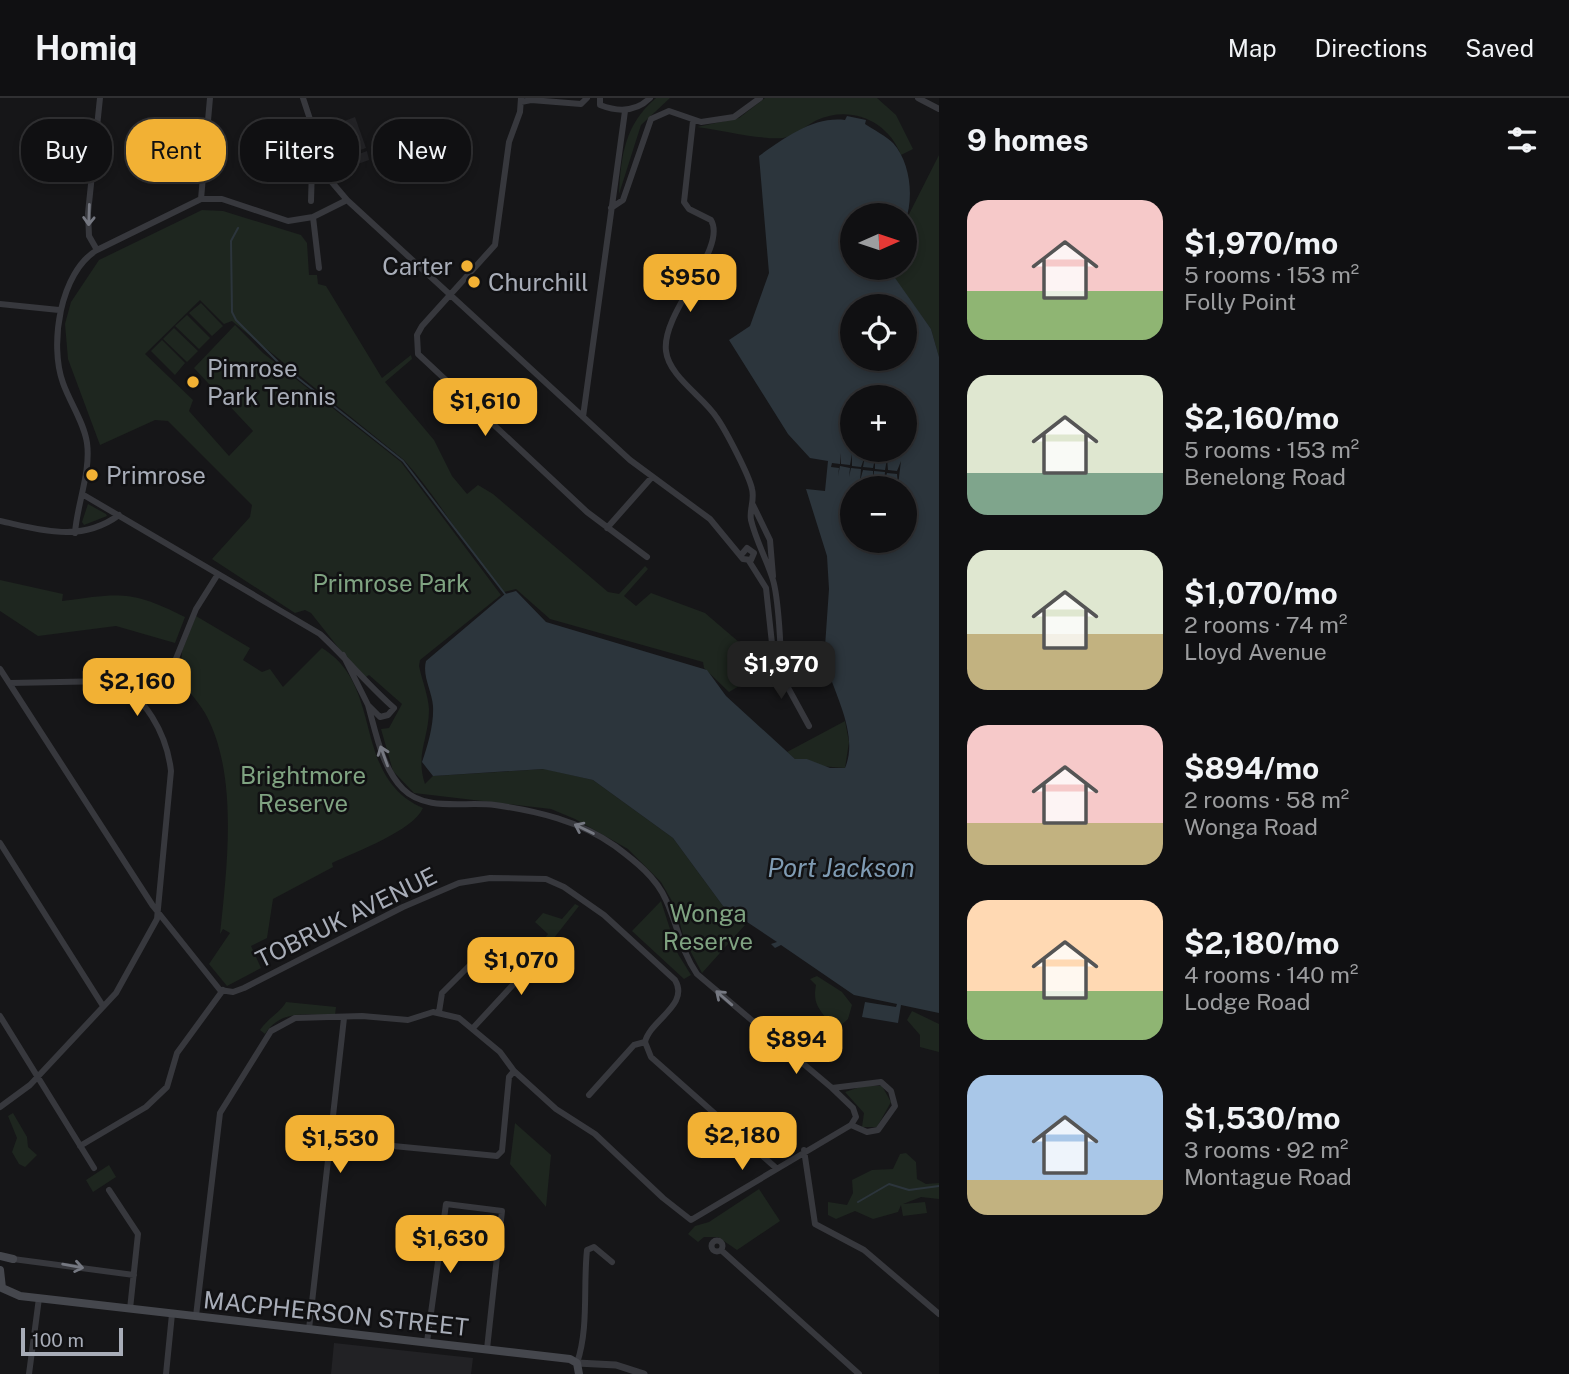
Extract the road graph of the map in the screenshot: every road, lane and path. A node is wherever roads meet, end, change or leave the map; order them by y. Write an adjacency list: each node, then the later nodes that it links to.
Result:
1 (100, 98): 21 (street, one-way to 21)
2 (209, 98): 16 (street)
3 (303, 98): 12 (street)
4 (587, 98): 9 (street)
5 (600, 98): 11 (street)
6 (650, 98): 11 (street)
7 (760, 98): 13 (street)
8 (918, 98): 10 (street)
9 (520, 99): 23 (street)
10 (939, 109)
11 (625, 111): 19 (street)
12 (310, 119)
13 (693, 121): 19 (street); 29 (street)
14 (311, 182): 18 (street)
15 (332, 182): 17 (street)
16 (201, 200): 20 (street); 21 (street)
17 (347, 200): 20 (street); 23 (street)
18 (311, 201)
19 (611, 208): 26 (street)
20 (313, 217): 22 (street)
21 (97, 250): 25 (street)
22 (319, 268)
23 (451, 295): 26 (street); 32 (street)
24 (0, 304): 25 (street)
25 (59, 310): 28 (street)
26 (583, 417): 27 (street)
27 (652, 477): 32 (street); 35 (street)
28 (82, 494): 30 (street); 33 (street)
29 (753, 505): 34 (street); 38 (street)
30 (119, 515): 33 (street); 37 (street)
31 (0, 521): 33 (street)
32 (607, 528): 36 (street)
33 (75, 533)
34 (756, 534): 35 (street); 35 (street)
35 (753, 554): 38 (street); 41 (street)
36 (647, 557)
37 (218, 574): 39 (street); 40 (street)
38 (774, 582): 41 (street)
39 (343, 655): 44 (street); 44 (street)
40 (173, 666)
41 (780, 670): 45 (street)
42 (2, 674): 43 (street)
43 (10, 684): 47 (street); 47 (street)
44 (369, 705): 59 (street, one-way to 44)
45 (809, 726)
46 (0, 843): 51 (street)
47 (157, 912): 50 (street); 51 (street)
48 (548, 947): 55 (street)
49 (472, 963): 52 (street)
50 (221, 990): 56 (street, TOBRUK AVENUE); 64 (street)
51 (103, 1006): 58 (street)
52 (439, 1012): 53 (street); 55 (street)
53 (344, 1018): 63 (street); 81 (street)
54 (1, 1020): 58 (street)
55 (474, 1028): 57 (street)
56 (645, 1042): 60 (street, TOBRUK AVENUE); 66 (street)
57 (514, 1071): 63 (street); 66 (street)
58 (37, 1077): 61 (street); 64 (street)
59 (832, 1088): 62 (street); 62 (street)
60 (589, 1095)
61 (0, 1107)
62 (851, 1125): 65 (street)
63 (331, 1140): 82 (street)
64 (80, 1146): 67 (street)
65 (804, 1150): 66 (street); 80 (street)
66 (775, 1167)
67 (94, 1168)
68 (109, 1190): 74 (street)
69 (721, 1250): 90 (street)
70 (0, 1256): 71 (main road)
71 (13, 1259): 74 (street, one-way to 74)
72 (612, 1262): 85 (street)
73 (0, 1270): 76 (main road)
74 (134, 1275): 78 (street)
75 (0, 1293): 76 (main road, MACPHERSON STREET)
76 (20, 1296): 77 (main road, MACPHERSON STREET)
77 (39, 1298): 78 (main road, MACPHERSON STREET); 86 (street)
78 (130, 1309): 79 (main road, MACPHERSON STREET)
79 (172, 1314): 81 (main road, MACPHERSON STREET); 87 (street)
80 (939, 1314)
81 (196, 1316): 82 (main road, MACPHERSON STREET)
82 (309, 1329): 83 (main road, MACPHERSON STREET)
83 (427, 1342): 84 (main road, MACPHERSON STREET); 84 (street)
84 (487, 1349): 85 (main road, MACPHERSON STREET)
85 (577, 1363): 88 (main road); 89 (street, MACPHERSON STREET)
86 (29, 1374)
87 (166, 1374)
88 (579, 1374)
89 (645, 1374)
90 (859, 1374)

